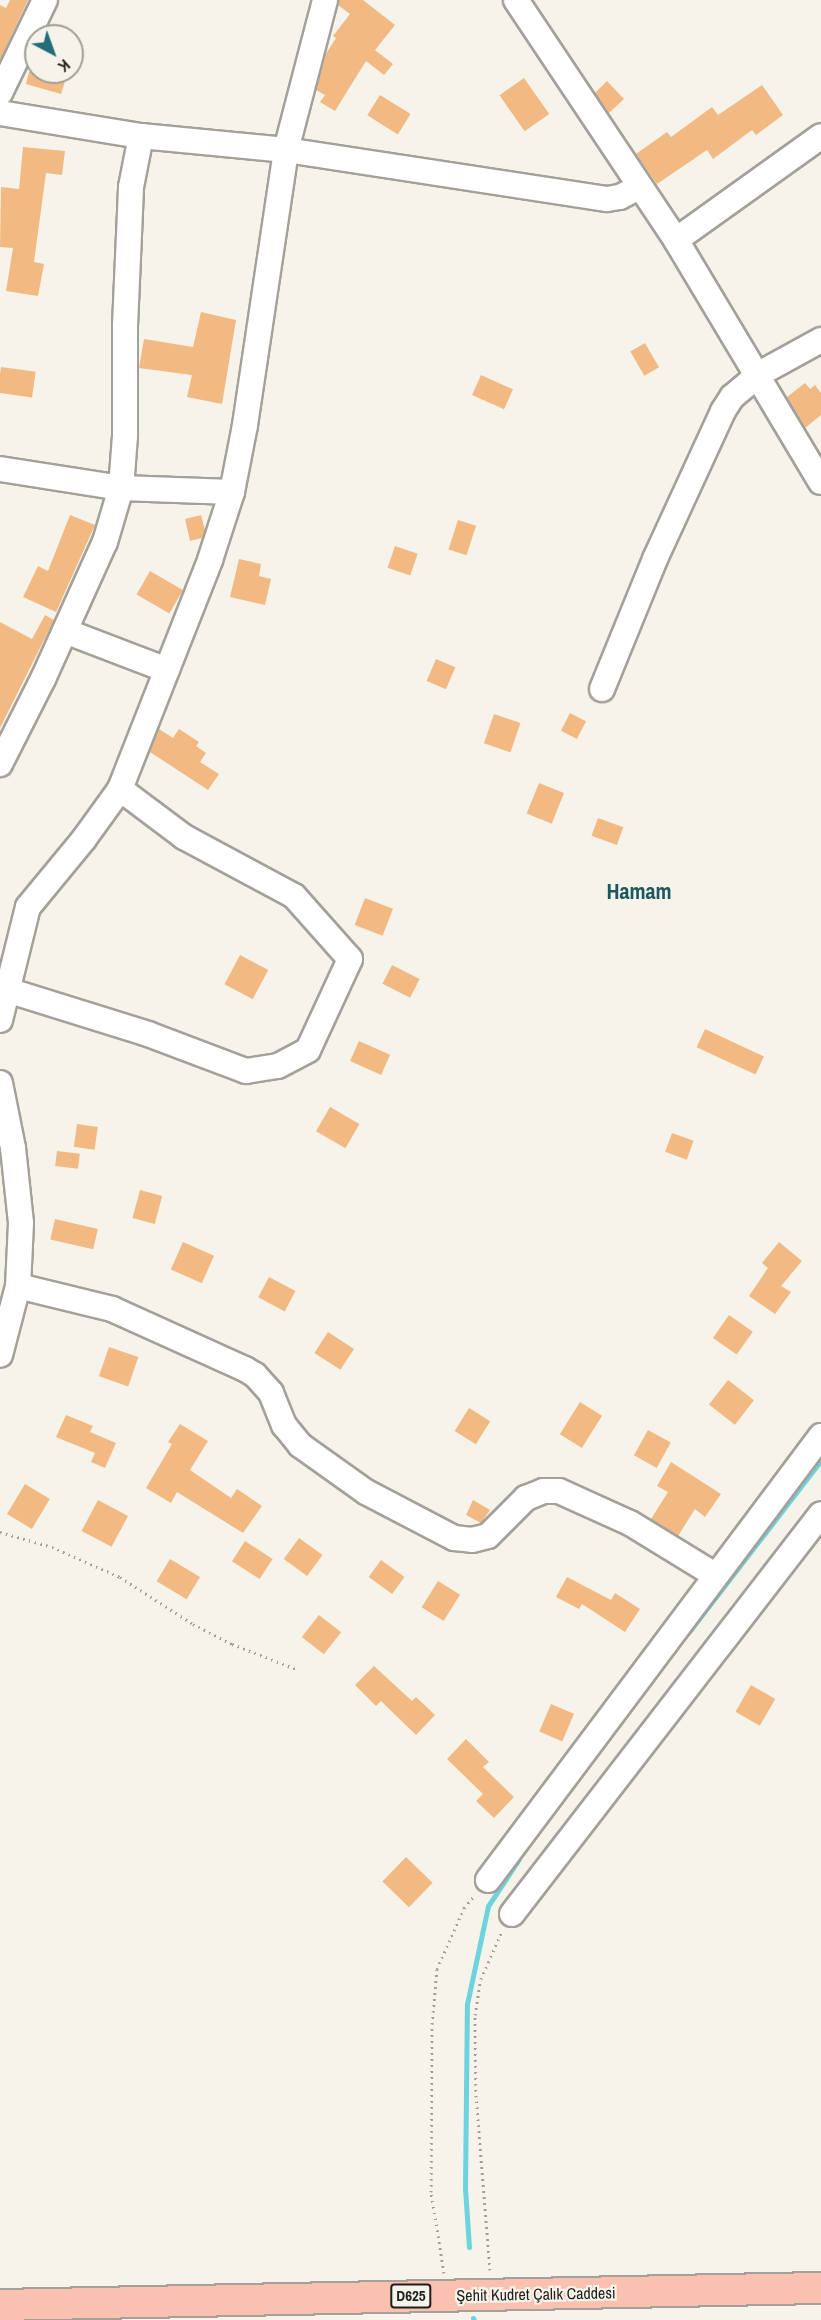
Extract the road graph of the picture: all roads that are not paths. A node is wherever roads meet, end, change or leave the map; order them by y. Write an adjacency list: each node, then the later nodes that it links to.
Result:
1 (45, 0): 4 (street)
2 (325, 0): 8 (street)
3 (516, 0): 9 (street)
4 (0, 93)
5 (0, 113): 6 (street)
6 (141, 136): 8 (street); 15 (street)
7 (821, 136): 10 (street)
8 (286, 150): 9 (street); 16 (street)
9 (639, 187): 10 (street)
10 (676, 240): 12 (street)
11 (821, 340): 12 (street)
12 (759, 374): 14 (street); 19 (street)
13 (0, 469): 15 (street)
14 (821, 482)
15 (121, 488): 16 (street); 17 (street)
16 (232, 492): 18 (street)
17 (65, 632): 18 (street); 20 (street)
18 (167, 670): 21 (street)
19 (602, 689)
20 (0, 764)
21 (120, 789): 22 (street); 22 (street)
22 (7, 990): 23 (street)
23 (0, 1020)
24 (0, 1083): 25 (street)
25 (18, 1286): 26 (street); 29 (street)
26 (0, 1355)
27 (821, 1436): 29 (street)
28 (821, 1514): 31 (street)
29 (715, 1575): 30 (street)
30 (488, 1880)
31 (512, 1914)
32 (821, 2288): 33 (main road, Şehit Kudret Çalık Caddesi / D625)
33 (0, 2305)

